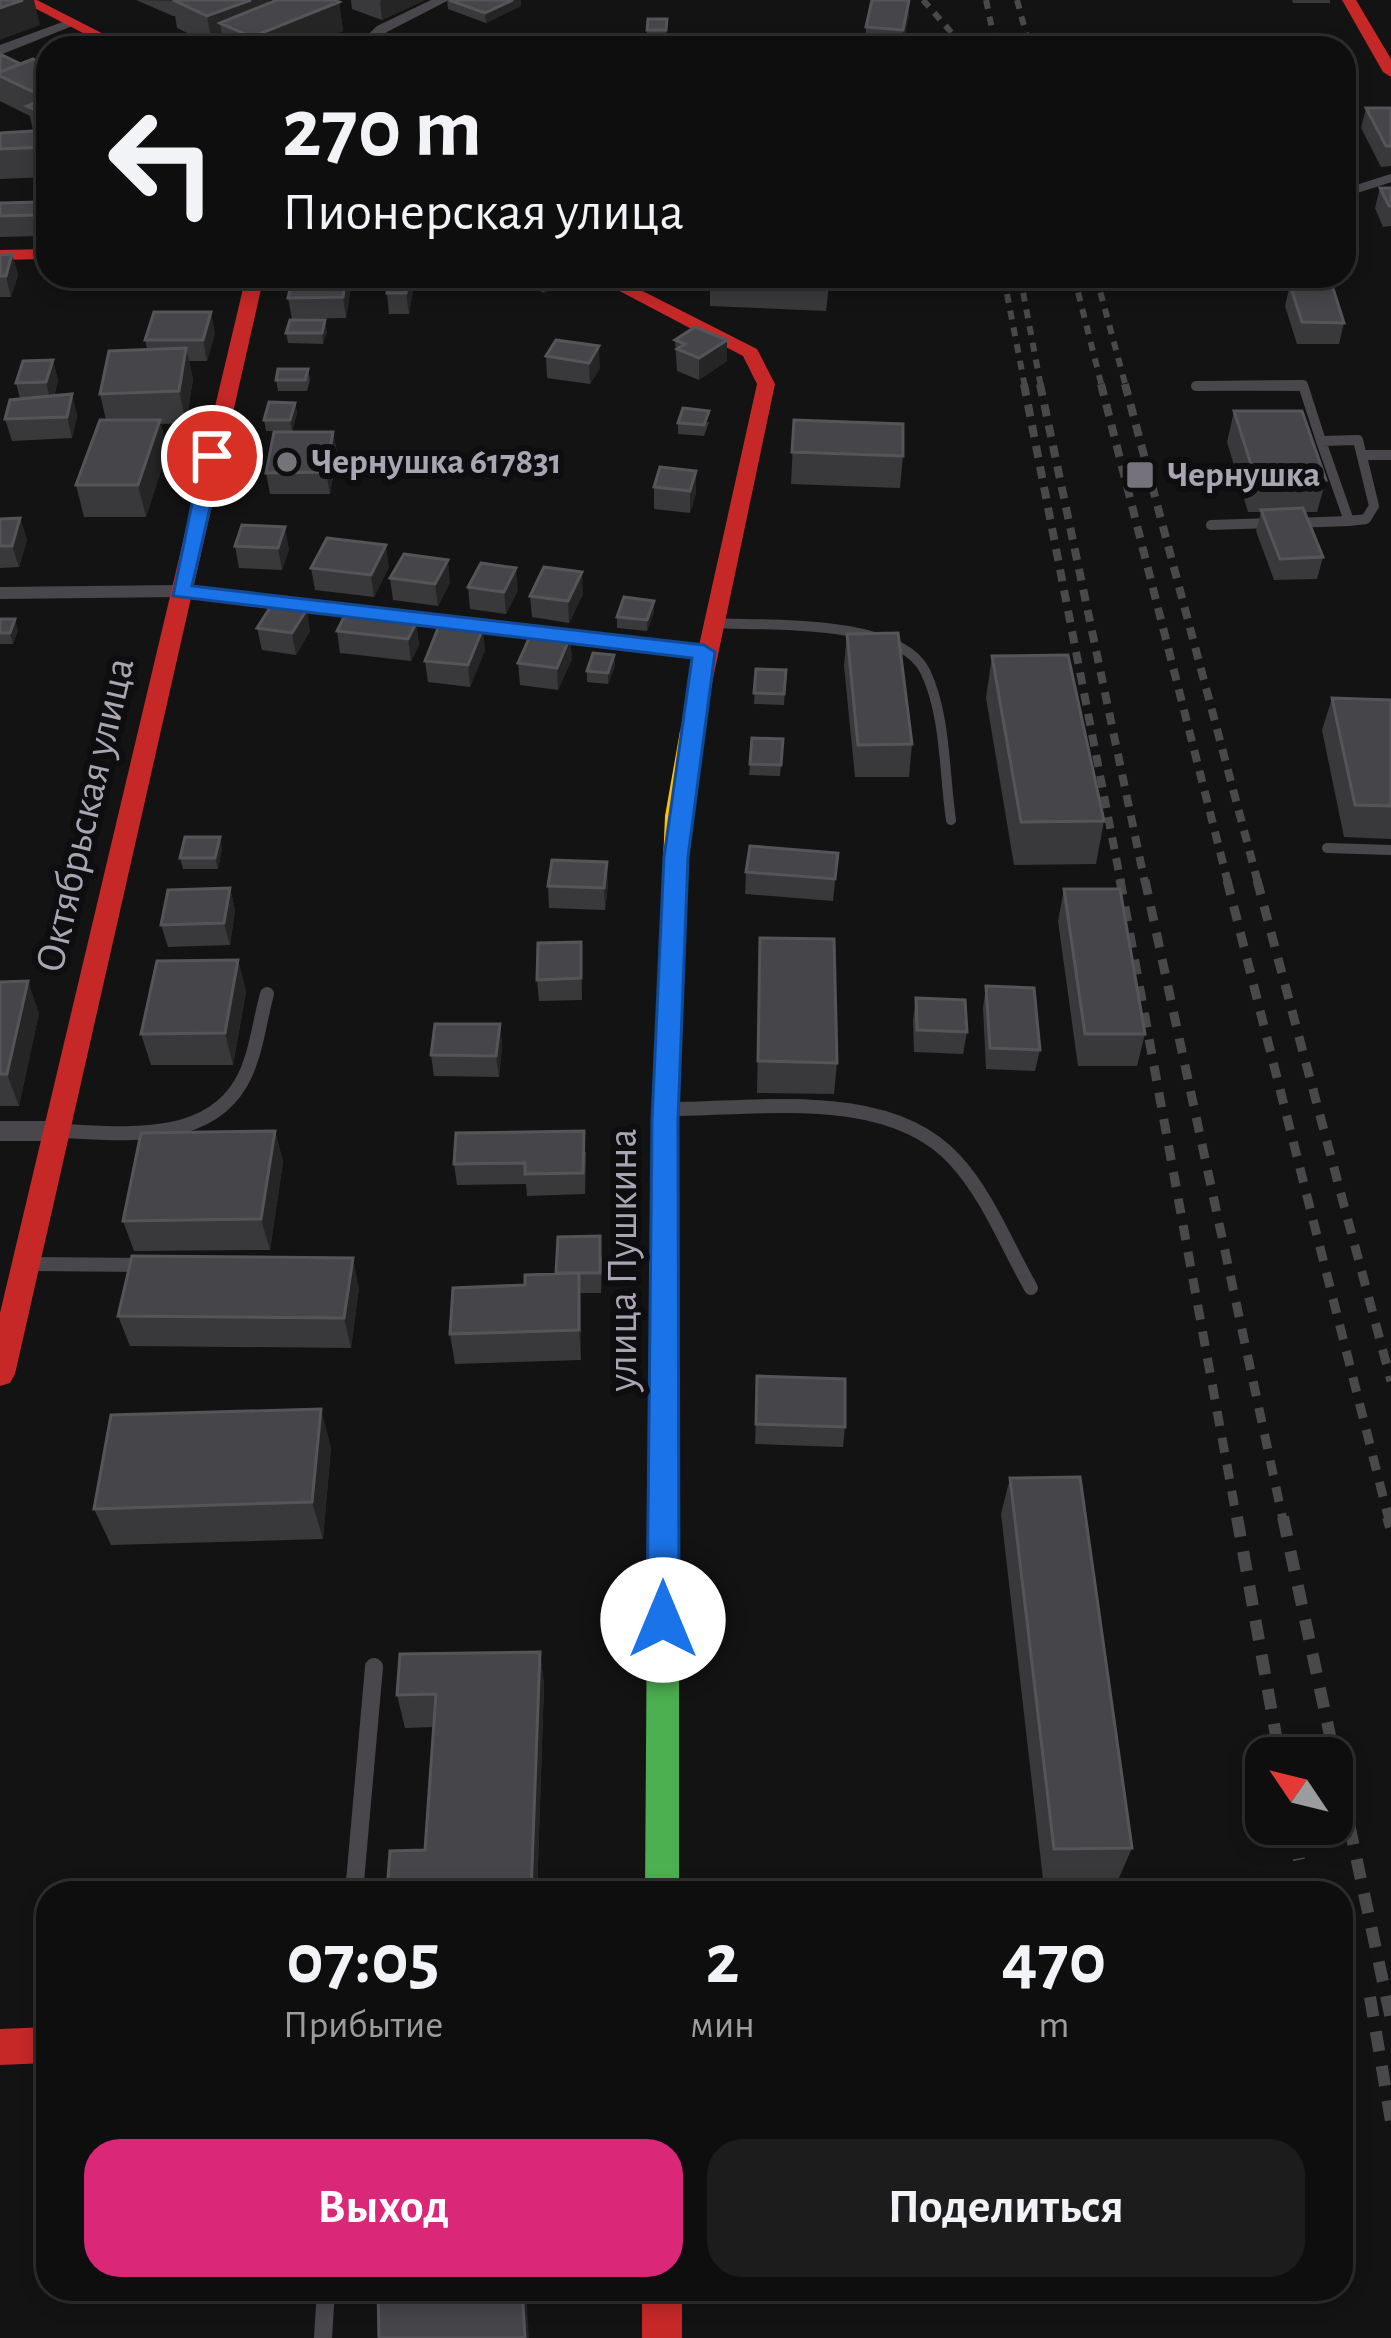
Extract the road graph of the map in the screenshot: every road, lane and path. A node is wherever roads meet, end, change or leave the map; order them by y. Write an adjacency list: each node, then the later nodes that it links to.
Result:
1 (26, 0): 4 (main road)
2 (442, 0): 7 (street)
3 (1349, 0): 10 (main road)
4 (73, 23): 5 (street); 6 (main road)
5 (38, 36)
6 (100, 36)
7 (374, 36)
8 (36, 37): 9 (street)
9 (0, 50)
10 (1391, 72)
11 (1391, 178): 12 (lane)
12 (1356, 189)
13 (36, 254): 14 (main road)
14 (0, 255)
15 (251, 288): 23 (main road, Октябрьская улица)
16 (624, 288): 25 (main road, улица Пушкина)
17 (1196, 386): 18 (lane)
18 (1321, 441): 19 (lane); 21 (lane)
19 (1365, 455): 20 (lane); 21 (lane)
20 (1391, 455)
21 (1349, 521): 22 (lane)
22 (1210, 525)
23 (180, 591): 24 (street); 26 (street); 33 (main road, Октябрьская улица)
24 (0, 593)
25 (711, 623): 26 (main road, улица Пушкина); 27 (lane)
26 (704, 652): 31 (main road, улица Пушкина)
27 (951, 820)
28 (1327, 848): 29 (lane)
29 (1391, 850)
30 (267, 994): 33 (lane)
31 (666, 1109): 36 (lane); 40 (main road, улица Пушкина)
32 (0, 1131): 33 (street)
33 (56, 1131): 34 (main road, Октябрьская улица)
34 (25, 1264): 35 (lane); 37 (main road, Октябрьская улица)
35 (160, 1265)
36 (1031, 1288)
37 (0, 1374)
38 (374, 1666): 39 (lane)
39 (355, 1881)
40 (662, 1881)
41 (36, 2046): 42 (main road)
42 (0, 2047)
43 (325, 2301): 45 (lane)
44 (662, 2301): 46 (main road)
45 (323, 2338)
46 (662, 2338)

